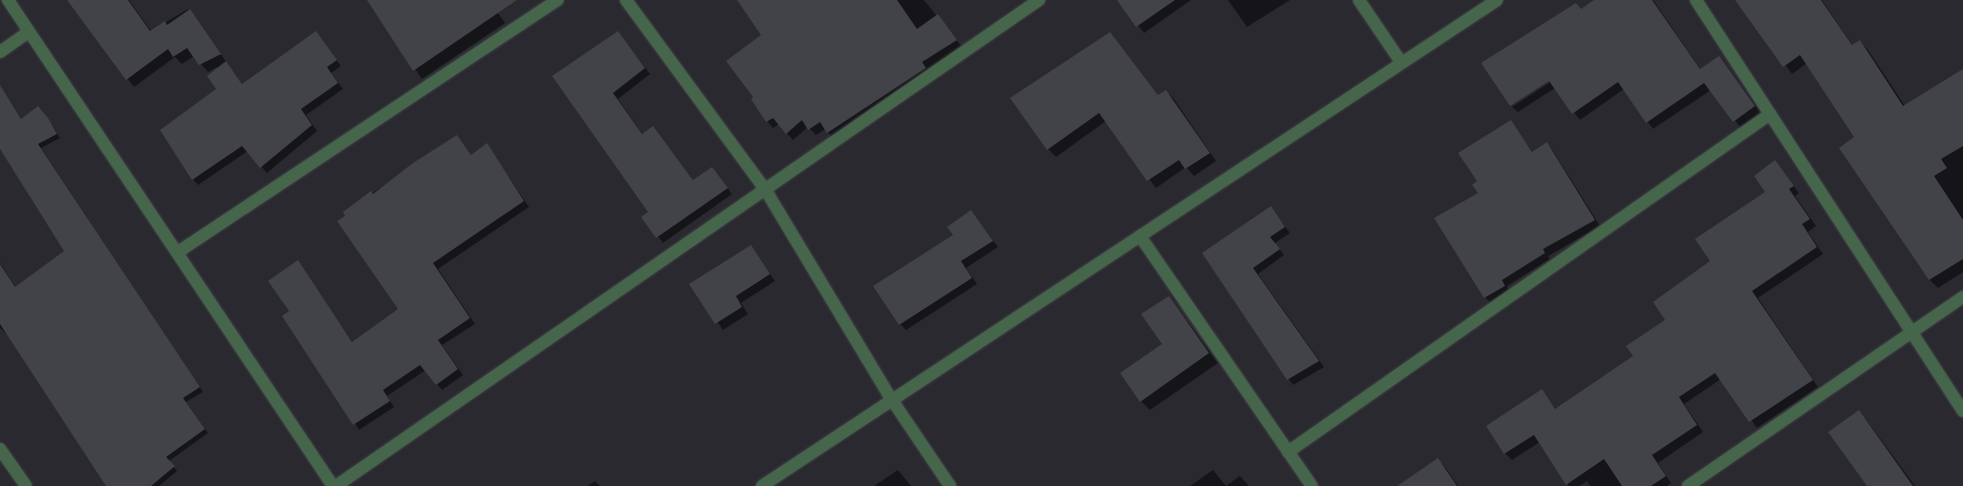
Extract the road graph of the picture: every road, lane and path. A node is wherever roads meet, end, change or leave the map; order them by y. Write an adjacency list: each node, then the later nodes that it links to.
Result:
1 (8, 0): 8 (street)
2 (558, 0): 14 (street)
3 (626, 0): 12 (street)
4 (1039, 0): 12 (street)
5 (1359, 0): 10 (street)
6 (1497, 0): 10 (street)
7 (1696, 0): 11 (street)
8 (29, 32): 9 (street); 14 (street)
9 (0, 52)
10 (1402, 62): 13 (street)
11 (1770, 114): 16 (street); 20 (street)
12 (765, 189): 17 (street); 22 (street)
13 (1140, 236): 17 (street); 20 (street)
14 (178, 252): 22 (street)
15 (1963, 297): 16 (street)
16 (1911, 332): 18 (street); 26 (street)
17 (892, 400): 23 (street); 24 (street)
18 (1963, 412)
19 (0, 449): 21 (street)
20 (1288, 452): 25 (street)
21 (26, 486)
22 (335, 486)
23 (762, 486)
24 (950, 486)
25 (1312, 486)
26 (1688, 486)

